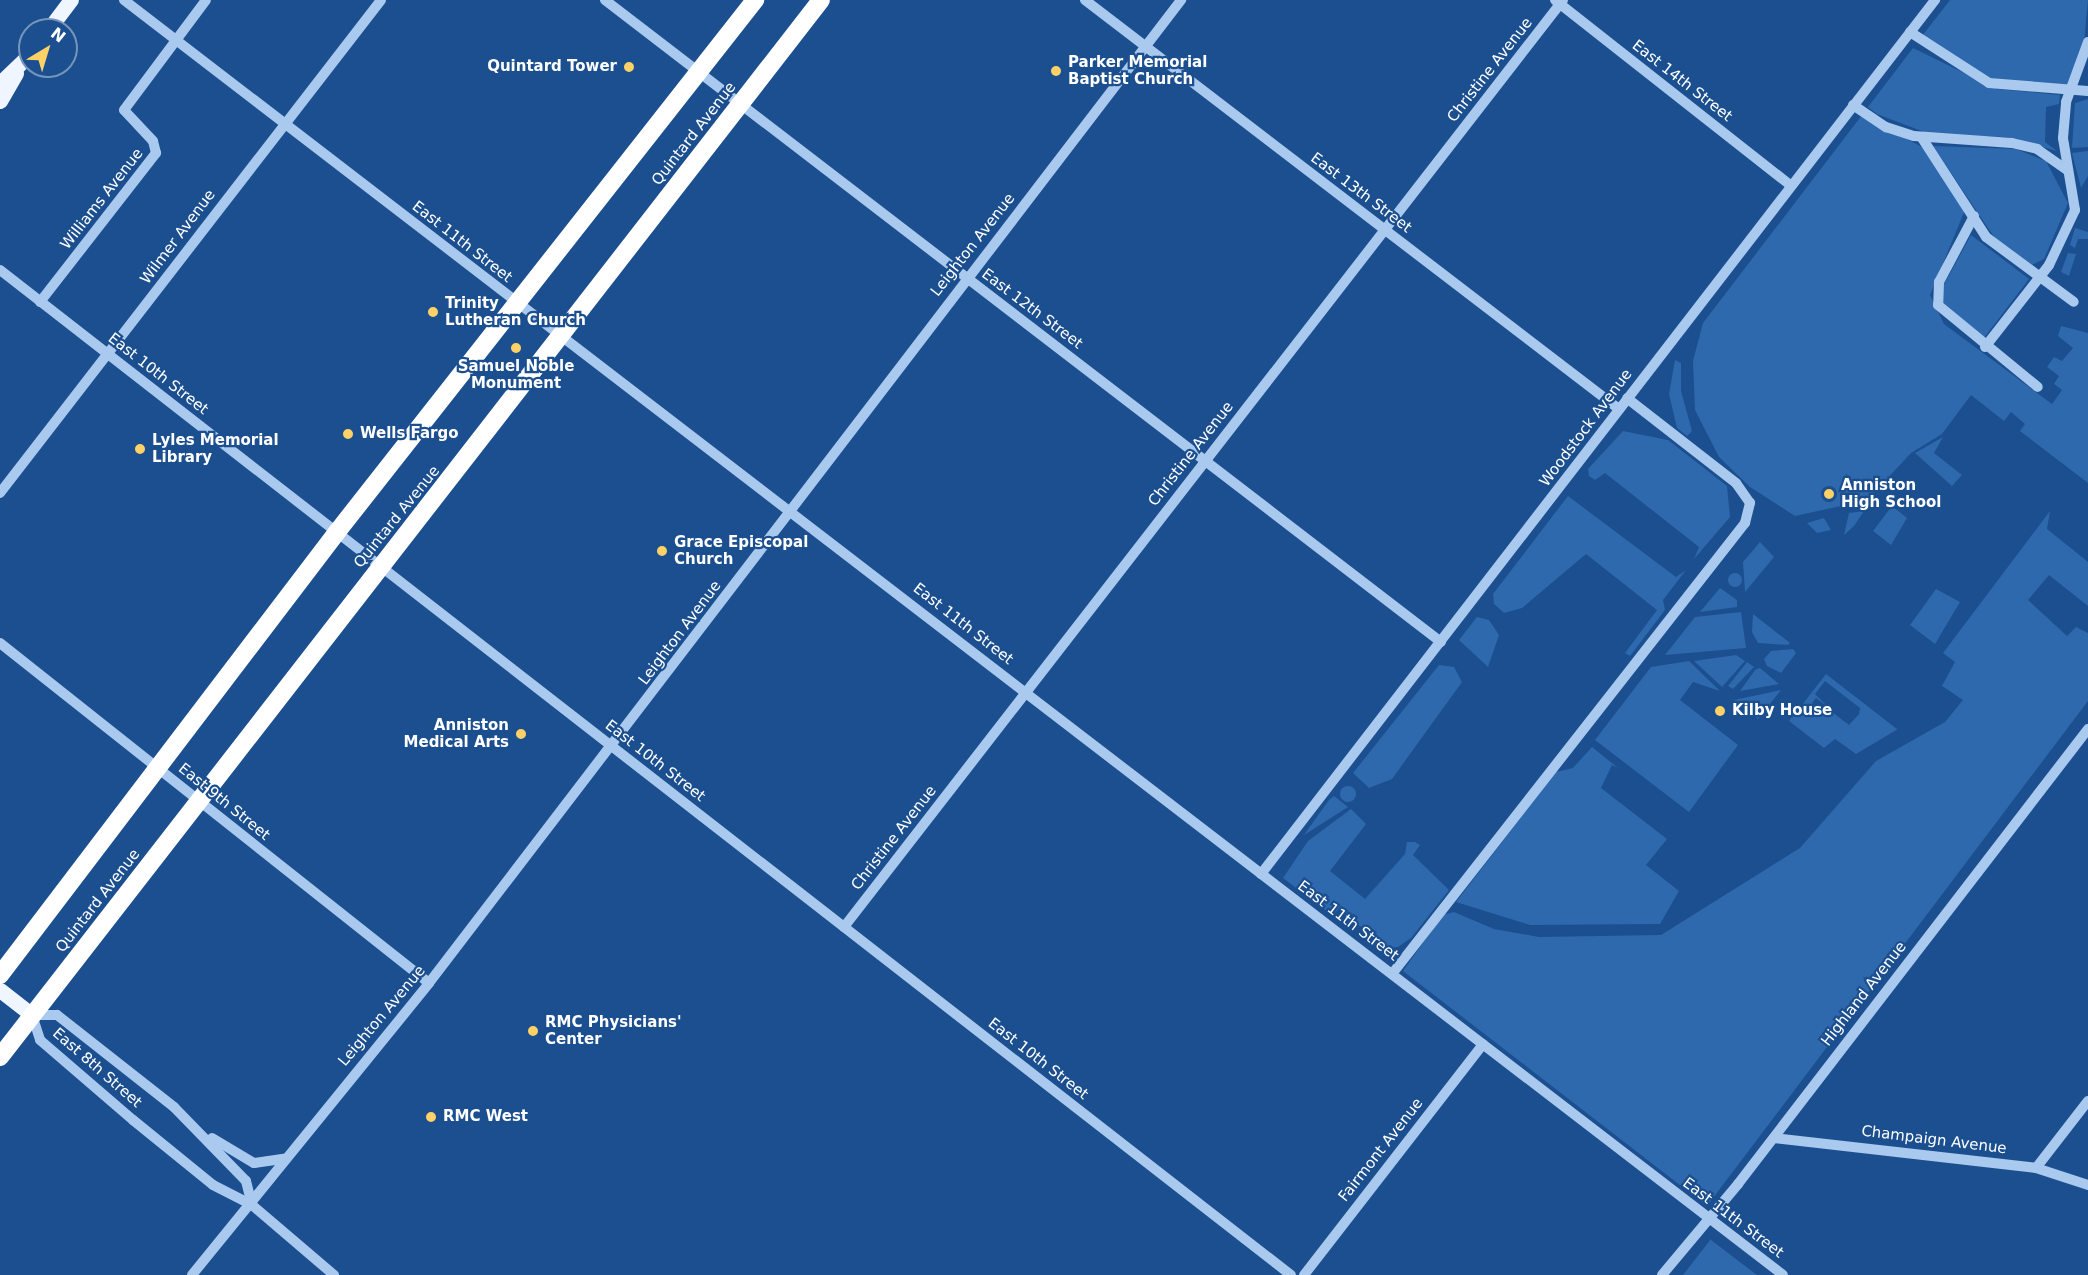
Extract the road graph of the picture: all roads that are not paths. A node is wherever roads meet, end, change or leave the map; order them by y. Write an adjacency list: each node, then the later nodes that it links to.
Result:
1 (71, 0): 12 (main road)
2 (124, 0): 14 (street, East 11th Street)
3 (206, 0): 14 (street, Williams Avenue)
4 (381, 0): 26 (street, Wilmer Avenue)
5 (605, 0): 18 (street, East 12th Street)
6 (755, 0): 18 (highway)
7 (821, 0): 24 (highway, Quintard Avenue)
8 (1085, 0): 16 (street, East 13th Street)
9 (1181, 0): 16 (street, Leighton Avenue)
10 (1935, 0): 13 (street, Woodstock Avenue)
11 (1559, 1): 29 (street, East 14th Street); 31 (street, Christine Avenue)
12 (57, 18)
13 (1910, 32): 21 (street); 25 (street, Woodstock Avenue)
14 (174, 40): 26 (street, East 11th Street); 35 (street, Williams Avenue)
15 (2088, 42): 21 (street)
16 (1146, 47): 31 (street, East 13th Street); 33 (street, Leighton Avenue)
17 (18, 70): 19 (main road)
18 (699, 72): 24 (street, East 12th Street); 37 (highway)
19 (16, 73): 20 (main road); 23 (main road)
20 (0, 83)
21 (2070, 91): 22 (street); 28 (street)
22 (2088, 92)
23 (0, 101)
24 (741, 104): 33 (street, East 12th Street); 38 (highway, Quintard Avenue)
25 (1853, 105): 27 (street); 29 (street, Woodstock Avenue)
26 (284, 122): 37 (street, East 11th Street); 40 (street, Wilmer Avenue)
27 (1922, 138): 28 (street); 30 (street)
28 (2067, 170): 34 (street)
29 (1790, 185): 42 (street, Woodstock Avenue)
30 (1974, 216): 34 (street); 39 (street)
31 (1385, 230): 43 (street, East 13th Street); 44 (street, Christine Avenue)
32 (0, 270): 35 (street, East 10th Street)
33 (967, 278): 44 (street, East 12th Street); 46 (street, Leighton Avenue)
34 (2041, 278): 36 (street); 39 (street)
35 (40, 302): 40 (street, East 10th Street)
36 (2074, 302)
37 (517, 304): 38 (street, East 11th Street); 47 (highway)
38 (561, 338): 46 (street, East 11th Street); 48 (highway, Quintard Avenue)
39 (1985, 347): 41 (street)
40 (109, 354): 45 (street, Wilmer Avenue); 47 (street, East 10th Street)
41 (2038, 387)
42 (1627, 398): 43 (street, Woodstock Avenue); 58 (street)
43 (1619, 409): 49 (street, Woodstock Avenue)
44 (1205, 460): 49 (street, East 12th Street); 51 (street, Christine Avenue)
45 (0, 493)
46 (791, 512): 51 (street, East 11th Street); 53 (street, Leighton Avenue)
47 (337, 532): 48 (street, East 10th Street); 54 (highway)
48 (380, 566): 53 (street, East 10th Street); 55 (highway, Quintard Avenue)
49 (1441, 642): 56 (street, Woodstock Avenue)
50 (0, 643): 54 (street, East 9th Street)
51 (1026, 692): 56 (street, East 11th Street); 57 (street, Christine Avenue)
52 (2088, 729): 67 (street, Highland Avenue)
53 (612, 747): 57 (street, East 10th Street); 60 (street, Leighton Avenue)
54 (158, 768): 55 (street, East 9th Street); 59 (highway)
55 (197, 800): 60 (street, East 9th Street); 62 (highway, Quintard Avenue)
56 (1261, 874): 58 (street, East 11th Street)
57 (844, 927): 75 (street, East 10th Street)
58 (1392, 974): 63 (street, East 11th Street)
59 (0, 975)
60 (429, 983): 68 (street, Leighton Avenue)
61 (0, 990): 62 (main road)
62 (32, 1015): 64 (highway, Quintard Avenue); 66 (street, East 8th Street); 71 (street, East 8th Street)
63 (1483, 1044): 72 (street, East 11th Street); 76 (street, Fairmont Avenue)
64 (0, 1057)
65 (2088, 1101): 69 (street)
66 (194, 1126): 68 (street); 71 (street, East 8th Street)
67 (1774, 1138): 69 (street, Champaign Avenue); 72 (street, Highland Avenue)
68 (287, 1157): 71 (street, Leighton Avenue)
69 (2036, 1168): 70 (street, Champaign Avenue)
70 (2088, 1185)
71 (252, 1204): 73 (street, Leighton Avenue); 74 (street, East 8th Street)
72 (1708, 1219): 77 (street, Highland Avenue); 78 (street, East 11th Street)
73 (192, 1275)
74 (334, 1275)
75 (1291, 1275)
76 (1304, 1275)
77 (1662, 1275)
78 (1783, 1275)

